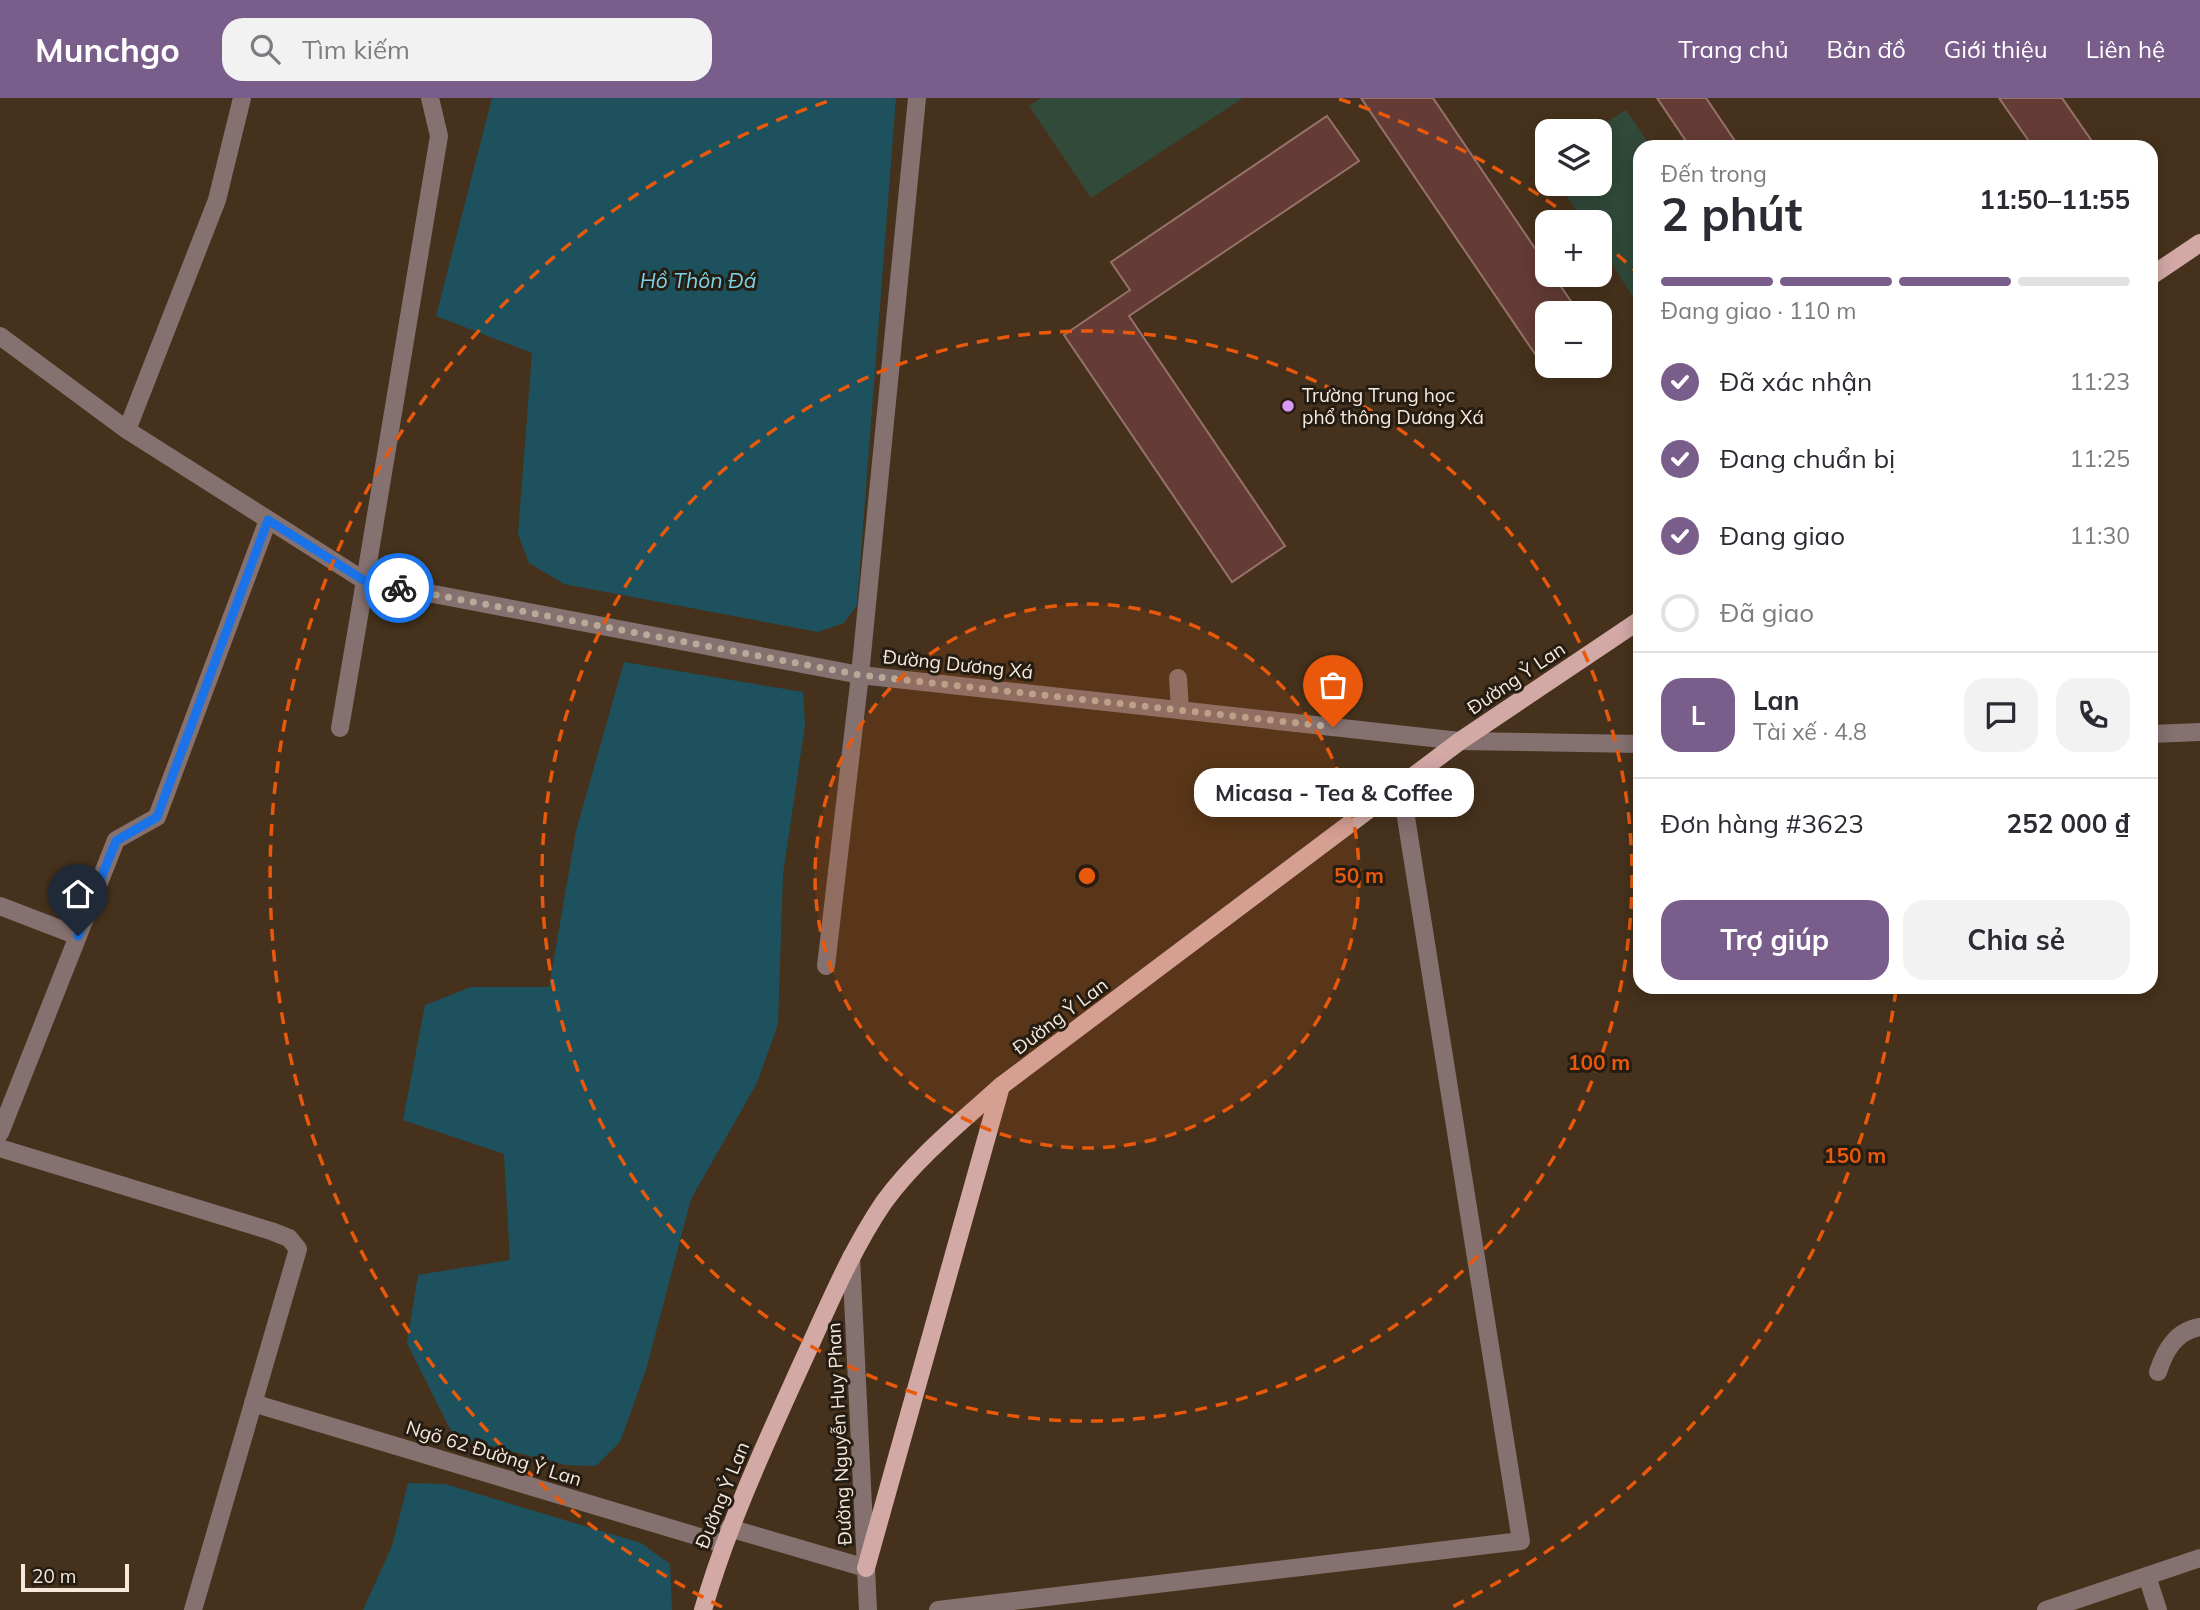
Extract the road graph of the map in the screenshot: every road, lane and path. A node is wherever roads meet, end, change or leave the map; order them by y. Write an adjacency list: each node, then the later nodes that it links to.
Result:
1 (242, 98): 7 (street)
2 (430, 98): 9 (street)
3 (917, 98): 11 (street, Đường Dương Xá)
4 (2200, 243): 5 (main road)
5 (2158, 271)
6 (0, 336): 7 (street)
7 (127, 430): 8 (street)
8 (268, 520): 9 (street); 21 (street)
9 (365, 581): 11 (street); 14 (street)
10 (1633, 625): 17 (main road, Đường Ỷ Lan)
11 (860, 675): 13 (street, Đường Dương Xá); 22 (street)
12 (1178, 678): 13 (street)
13 (1180, 710): 17 (street, Đường Dương Xá)
14 (340, 728)
15 (2200, 732): 16 (street)
16 (2158, 734)
17 (1460, 741): 18 (street, Đường Dương Xá); 19 (main road, Đường Ỷ Lan)
18 (1633, 744)
19 (1401, 786): 23 (main road, Đường Ỷ Lan); 37 (street)
20 (0, 906): 21 (street)
21 (78, 936): 24 (street)
22 (826, 966)
23 (1001, 1086): 26 (main road, Đường Ỷ Lan); 32 (main road)
24 (0, 1133)
25 (0, 1148): 29 (street)
26 (851, 1257): 30 (main road, Đường Ỷ Lan); 32 (street, Đường Nguyễn Huy Phan)
27 (2200, 1327): 28 (street)
28 (2158, 1372)
29 (253, 1403): 30 (street, Ngõ 62 Đường Ỷ Lan); 34 (street)
30 (726, 1536): 32 (street, Ngõ 62 Đường Ỷ Lan); 35 (main road, Đường Ỷ Lan)
31 (2200, 1558): 33 (street)
32 (866, 1568): 36 (street, Đường Nguyễn Huy Phan)
33 (2147, 1576): 38 (street); 39 (street)
34 (193, 1610)
35 (703, 1610)
36 (868, 1610)
37 (938, 1610)
38 (2046, 1610)
39 (2158, 1610)

